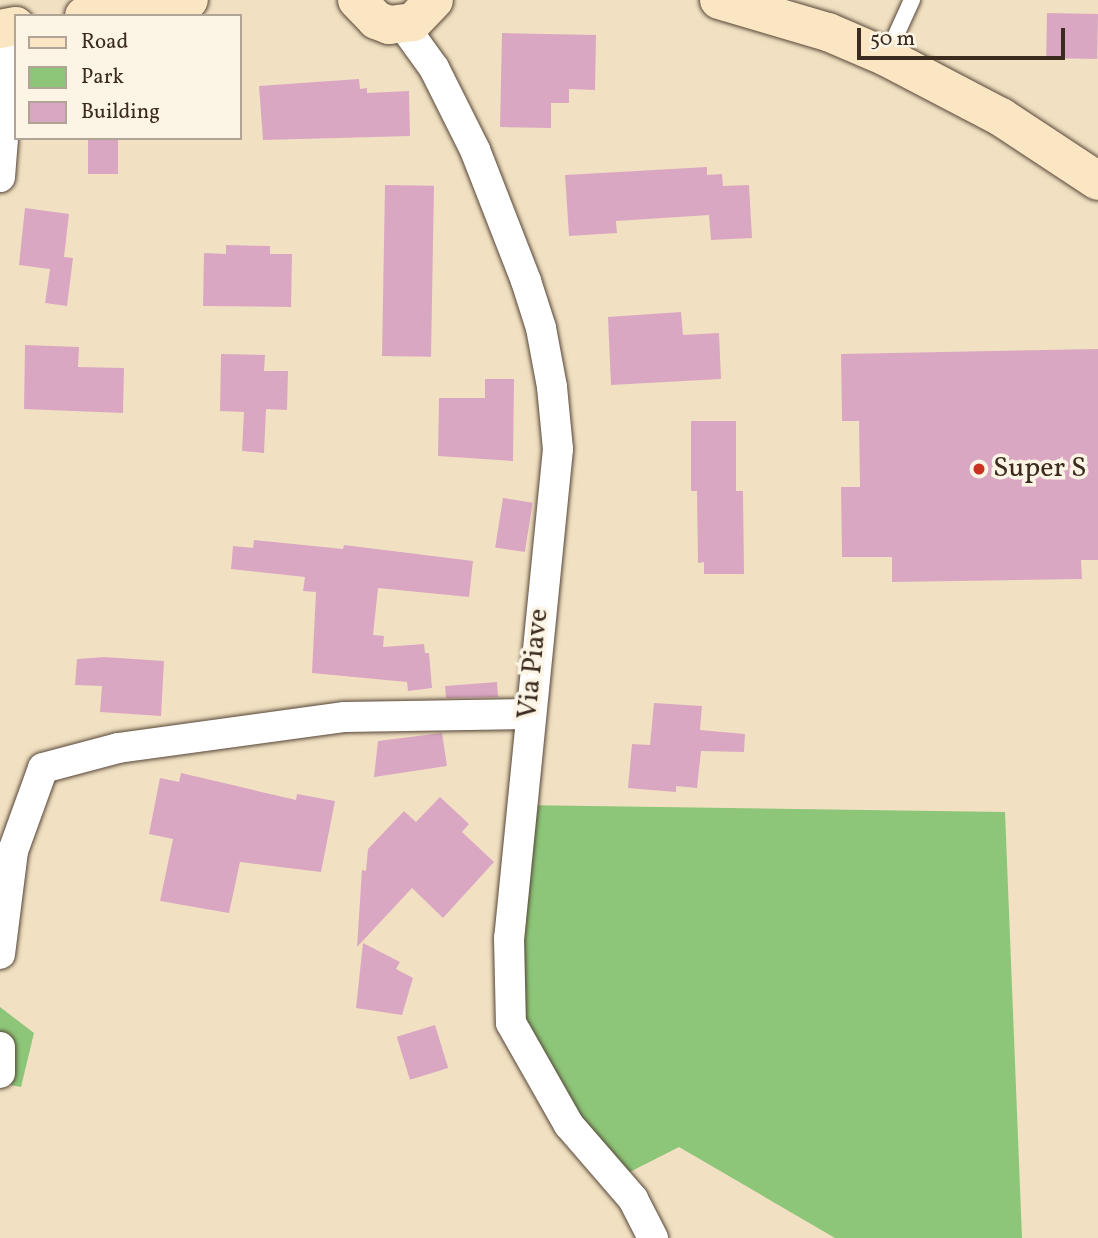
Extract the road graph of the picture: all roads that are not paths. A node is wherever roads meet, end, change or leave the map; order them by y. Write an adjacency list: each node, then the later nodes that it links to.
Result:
1 (189, 0): 5 (street)
2 (357, 0): 6 (street)
3 (719, 0): 8 (street)
4 (912, 0): 8 (lane)
5 (97, 14)
6 (419, 14): 11 (street, Via Piave)
7 (8, 27): 9 (street)
8 (886, 57): 10 (street)
9 (0, 177)
10 (1098, 181)
11 (529, 714): 12 (street); 15 (street, Via Piave)
12 (0, 954)
13 (0, 1047): 14 (street)
14 (0, 1073)
15 (653, 1238)

